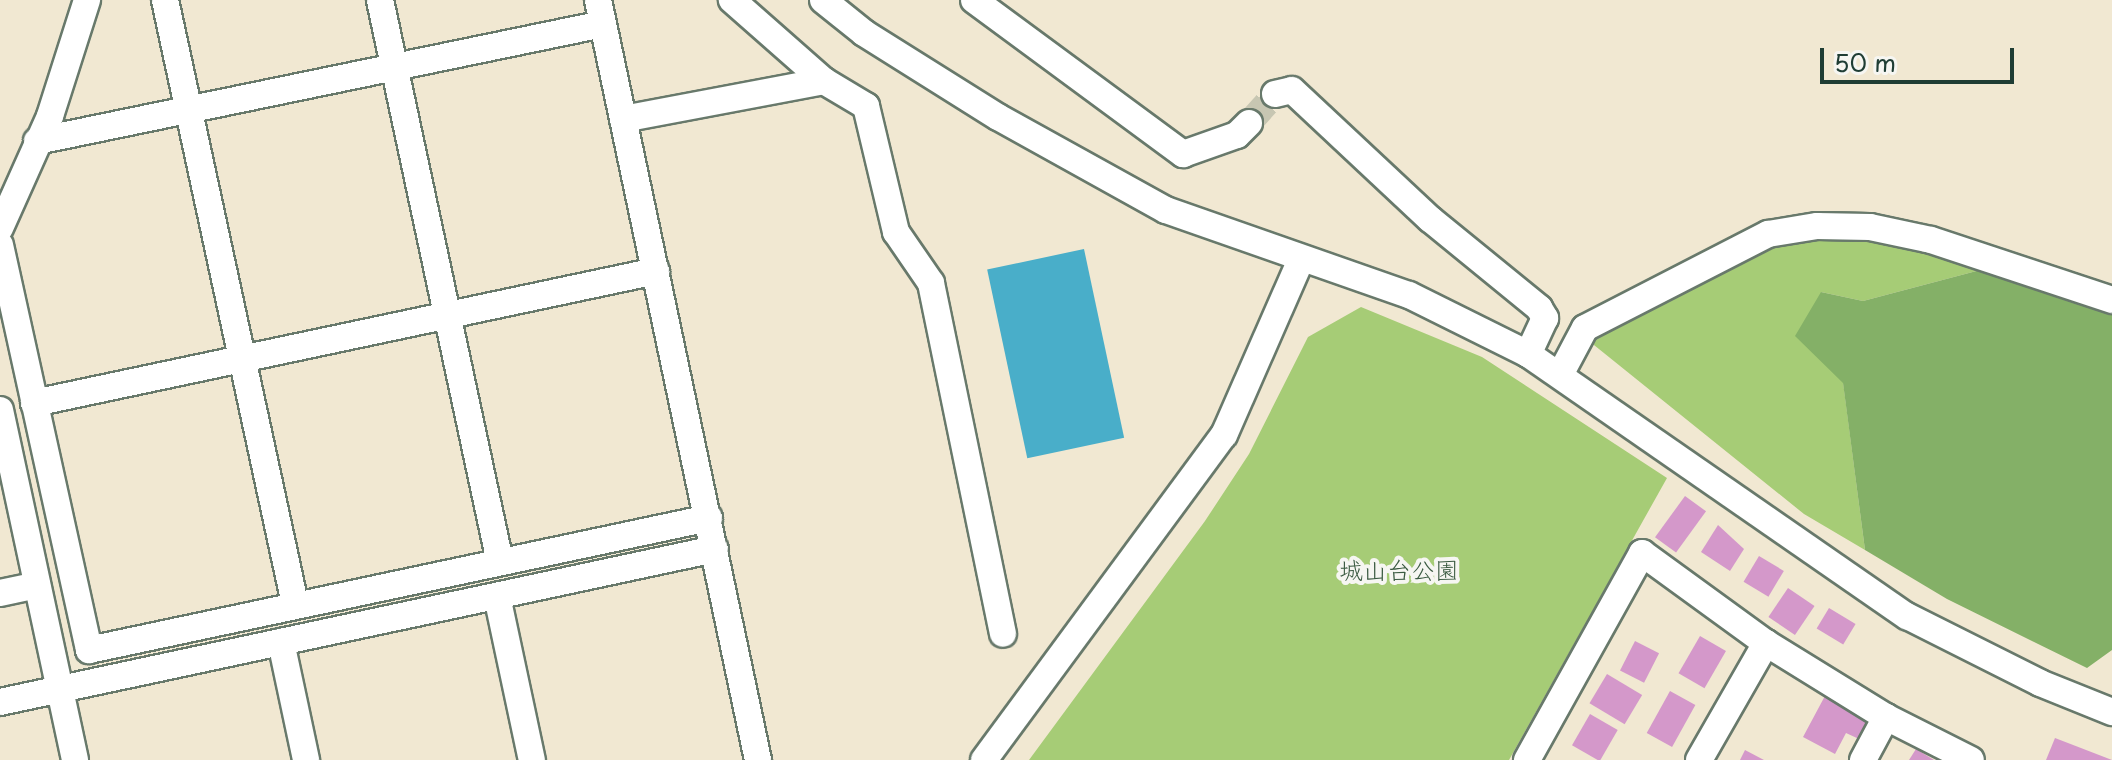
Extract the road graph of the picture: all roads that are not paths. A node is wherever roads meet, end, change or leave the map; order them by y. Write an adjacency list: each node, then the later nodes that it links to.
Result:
1 (87, 0): 14 (street)
2 (165, 0): 11 (street)
3 (380, 0): 8 (street)
4 (732, 0): 9 (street)
5 (823, 0): 17 (street)
6 (974, 0): 13 (street)
7 (600, 12): 8 (street); 12 (street)
8 (394, 68): 11 (street); 20 (street)
9 (824, 81): 12 (street); 33 (street)
10 (1275, 94): 21 (street)
11 (189, 112): 14 (street); 22 (street)
12 (623, 119): 18 (street)
13 (1249, 123)
14 (37, 141): 15 (street)
15 (0, 228)
16 (0, 245): 24 (street)
17 (1301, 260): 21 (street); 44 (street)
18 (656, 271): 20 (street); 26 (street)
19 (2112, 300): 23 (street)
20 (448, 315): 22 (street); 28 (street)
21 (1528, 354): 23 (street)
22 (242, 360): 24 (street); 32 (street)
23 (1560, 375): 38 (street)
24 (34, 403): 32 (street)
25 (0, 410): 29 (street)
26 (709, 518): 27 (street); 28 (street)
27 (715, 549): 31 (street); 43 (street)
28 (500, 562): 32 (street)
29 (37, 585): 30 (street); 36 (street)
30 (0, 593)
31 (497, 596): 34 (street); 42 (street)
32 (295, 604)
33 (1003, 634)
34 (281, 642): 36 (street); 41 (street)
35 (1766, 643): 39 (street); 45 (street); 46 (street)
36 (60, 688): 37 (street); 40 (street)
37 (0, 702)
38 (2112, 712)
39 (1886, 717): 47 (street); 48 (street)
40 (75, 760)
41 (306, 760)
42 (532, 760)
43 (758, 760)
44 (984, 760)
45 (1527, 760)
46 (1699, 760)
47 (1863, 760)
48 (1971, 760)

